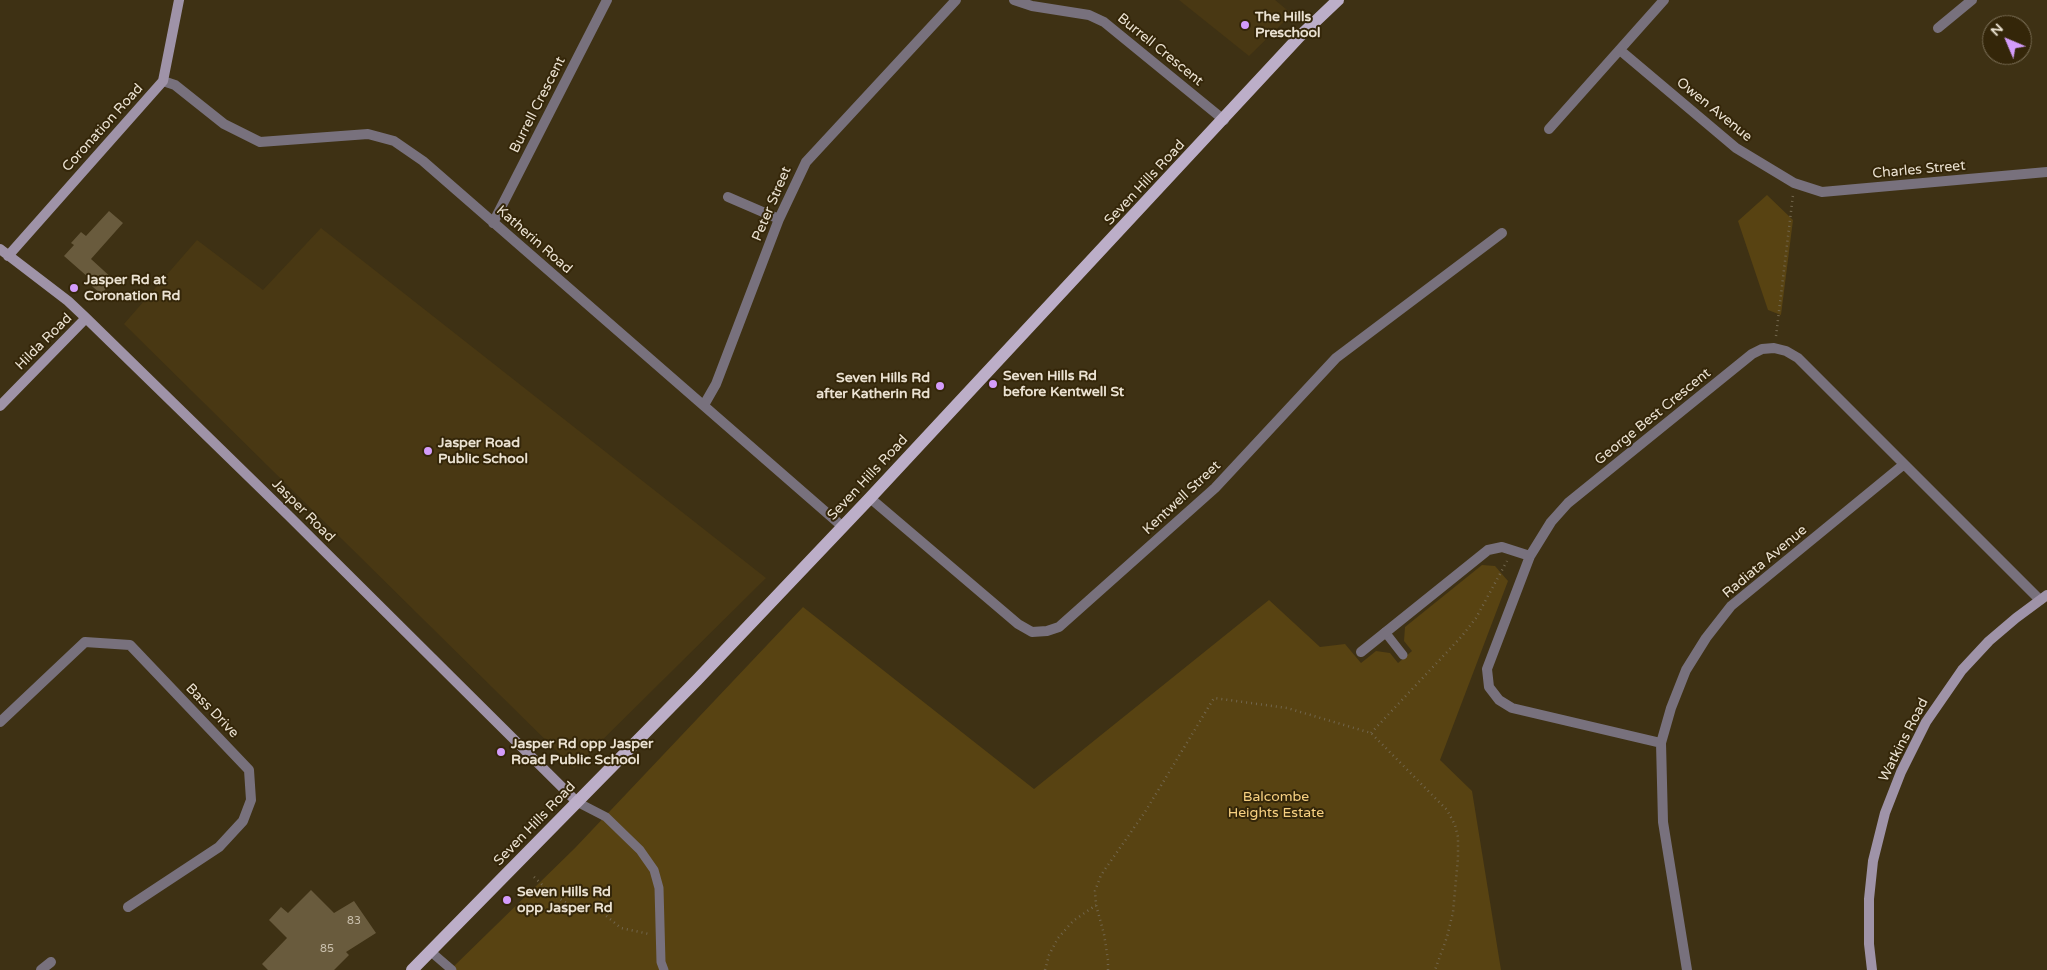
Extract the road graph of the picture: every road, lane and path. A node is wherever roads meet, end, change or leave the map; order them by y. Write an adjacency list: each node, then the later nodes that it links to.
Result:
1 (179, 0): 10 (street, Coronation Road)
2 (607, 0): 17 (street, Burrell Crescent)
3 (956, 0): 16 (street, Peter Street)
4 (1014, 0): 11 (street, Burrell Crescent)
5 (1338, 0): 11 (main road, Seven Hills Road)
6 (1664, 0): 9 (street)
7 (1972, 0): 8 (street)
8 (1938, 28)
9 (1621, 51): 12 (street); 14 (street, Owen Avenue)
10 (163, 81): 17 (street, Katherin Road); 19 (street, Coronation Road)
11 (1224, 120): 25 (main road, Seven Hills Road)
12 (1549, 129)
13 (2047, 172): 14 (street, Charles Street)
14 (1794, 184): 21 (path)
15 (728, 197): 16 (street)
16 (779, 219): 23 (street, Peter Street)
17 (493, 223): 23 (street, Katherin Road)
18 (1502, 233): 25 (street, Kentwell Street)
19 (4, 252): 20 (street, Jasper Road)
20 (86, 318): 22 (street, Hilda Road); 36 (street, Jasper Road)
21 (1774, 348): 24 (street); 28 (street, George Best Crescent)
22 (0, 406)
23 (704, 406): 26 (street, Katherin Road)
24 (1903, 465): 29 (street); 35 (street, Radiata Avenue)
25 (870, 498): 26 (main road, Seven Hills Road)
26 (842, 527): 36 (main road, Seven Hills Road)
27 (1513, 549): 28 (street); 30 (street); 34 (path)
28 (1530, 556): 35 (street, George Best Crescent)
29 (2044, 598): 51 (street, Watkins Road)
30 (1385, 632): 31 (street); 32 (lane)
31 (1361, 652)
32 (1403, 655)
33 (0, 722): 39 (street, Bass Drive)
34 (1371, 733): 38 (path); 49 (path)
35 (1661, 743): 50 (street, Radiata Avenue)
36 (577, 802): 40 (lane); 41 (main road, Seven Hills Road)
37 (534, 877): 40 (path)
38 (1096, 905): 47 (path); 48 (path)
39 (128, 907)
40 (659, 936): 46 (lane)
41 (430, 951): 44 (main road, Seven Hills Road); 45 (lane)
42 (51, 962): 43 (street)
43 (41, 970)
44 (412, 970)
45 (452, 970)
46 (664, 970)
47 (1045, 970)
48 (1108, 970)
49 (1435, 970)
50 (1687, 970)
51 (1872, 970)

